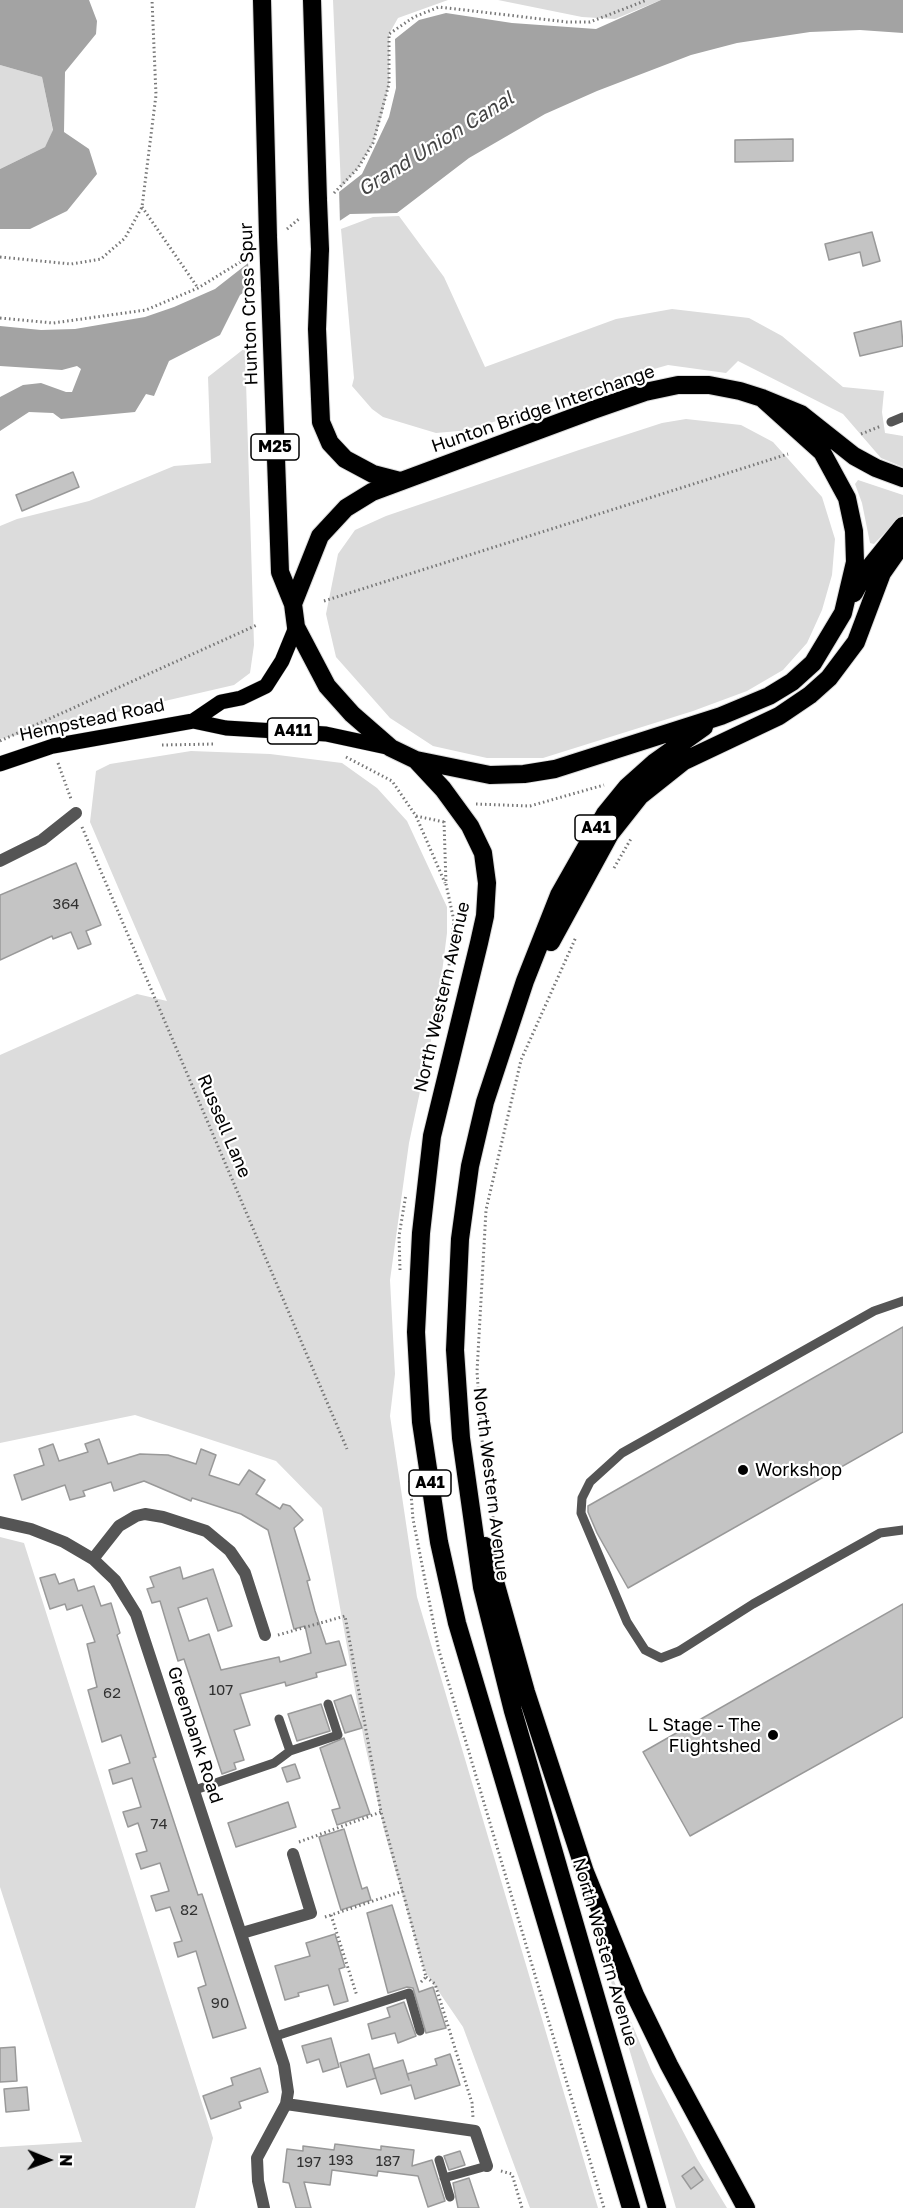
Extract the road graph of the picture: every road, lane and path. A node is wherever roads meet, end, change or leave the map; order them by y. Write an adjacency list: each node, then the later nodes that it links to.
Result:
1 (152, 0): 4 (path)
2 (262, 0): 17 (highway, Hunton Cross Spur / M25, bridge)
3 (312, 0): 13 (highway, M25, bridge)
4 (142, 207): 5 (path); 6 (path)
5 (0, 257)
6 (198, 288)
7 (762, 398): 12 (highway); 13 (highway, Hunton Bridge Interchange); 18 (highway, Hunton Bridge Interchange)
8 (903, 417): 9 (lane)
9 (891, 422): 10 (path)
10 (861, 434)
11 (788, 454): 16 (path)
12 (903, 478)
13 (400, 481): 17 (highway, Hunton Bridge Interchange)
14 (903, 526): 18 (highway)
15 (903, 543): 36 (highway)
16 (324, 601)
17 (293, 604): 20 (highway, Hunton Bridge Interchange)
18 (843, 613): 21 (highway, Hunton Bridge Interchange)
19 (257, 624): 23 (path)
20 (296, 627): 22 (main road, Hempstead Road / A411); 26 (highway, Hunton Bridge Interchange)
21 (721, 716): 28 (highway, Hunton Bridge Interchange); 36 (highway, North Western Avenue / A41)
22 (193, 721): 26 (main road, Hempstead Road / A411); 29 (main road, Hempstead Road / A411)
23 (0, 741)
24 (218, 744): 25 (path)
25 (150, 745)
26 (391, 748): 28 (highway, Hunton Bridge Interchange)
27 (338, 755): 32 (path)
28 (416, 760): 67 (highway, North Western Avenue / A41)
29 (0, 764)
30 (48, 765): 31 (path, Russell Lane)
31 (76, 813): 34 (street); 38 (path, Russell Lane)
32 (416, 816): 33 (path); 35 (path)
33 (444, 822)
34 (0, 861)
35 (447, 888)
36 (525, 981): 39 (highway, North Western Avenue / A41)
37 (903, 1301): 41 (lane)
38 (347, 1449)
39 (470, 1498): 68 (highway, North Western Avenue / A41); 69 (highway)
40 (0, 1522): 42 (street, Greenbank Road)
41 (903, 1530)
42 (93, 1559): 43 (street); 47 (street, Greenbank Road)
43 (265, 1635): 48 (path)
44 (328, 1704): 46 (lane)
45 (279, 1719): 46 (lane)
46 (290, 1751): 47 (lane)
47 (195, 1790): 53 (street, Greenbank Road)
48 (381, 1812): 49 (path); 50 (path)
49 (293, 1854): 51 (street)
50 (403, 1892): 52 (path); 54 (path)
51 (311, 1912): 52 (path); 53 (street)
52 (331, 1915): 56 (path)
53 (242, 1933): 58 (street, Greenbank Road)
54 (426, 1977): 55 (path); 60 (path)
55 (409, 1993): 56 (lane); 57 (lane)
56 (361, 2008): 58 (lane)
57 (420, 2031)
58 (276, 2036): 59 (street, Greenbank Road)
59 (286, 2104): 60 (street); 65 (street, Greenbank Road)
60 (475, 2131): 62 (street)
61 (439, 2160): 63 (lane)
62 (488, 2166): 63 (lane); 66 (path)
63 (444, 2178): 64 (lane)
64 (450, 2197)
65 (263, 2203)
66 (522, 2208)
67 (631, 2208)
68 (657, 2208)
69 (747, 2208)

